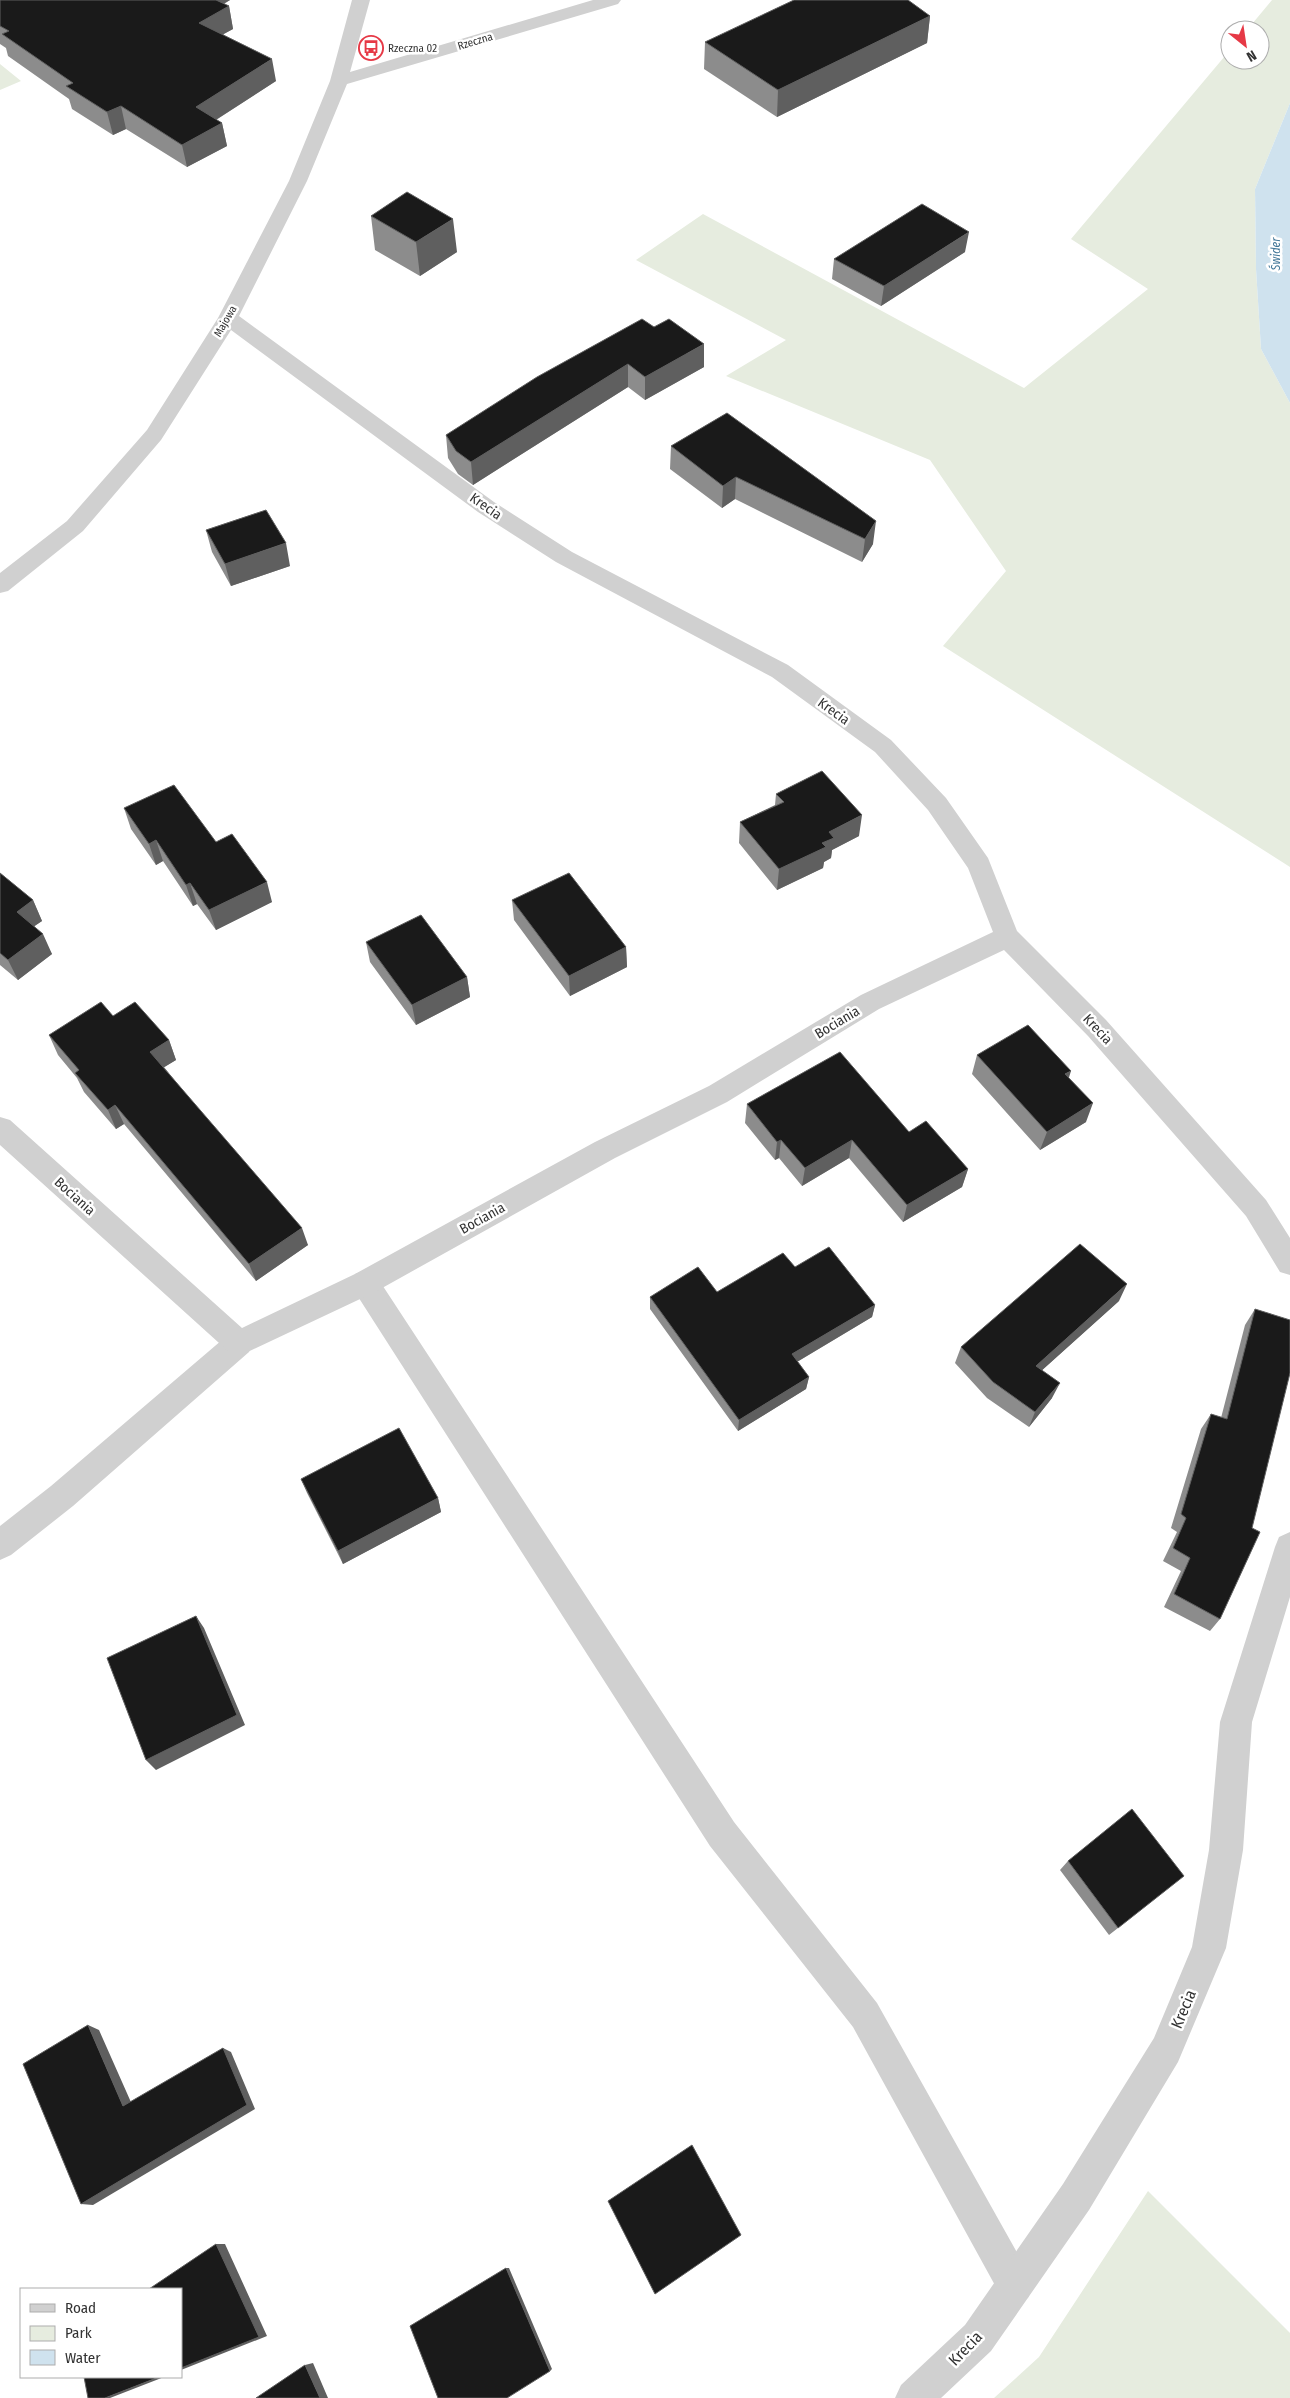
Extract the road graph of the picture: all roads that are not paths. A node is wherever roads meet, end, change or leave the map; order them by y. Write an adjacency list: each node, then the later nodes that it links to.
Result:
1 (361, 0): 3 (street, Majowa)
2 (612, 0): 3 (street, Rzeczna)
3 (338, 81): 4 (street, Majowa)
4 (228, 318): 5 (street, Majowa); 6 (street, Krecia)
5 (0, 585)
6 (1007, 937): 8 (street, Krecia); 9 (street, Bociania)
7 (0, 1128): 10 (street, Bociania)
8 (1290, 1263)
9 (365, 1283): 10 (street, Bociania); 13 (street)
10 (239, 1343): 11 (street)
11 (0, 1544)
12 (1290, 1547): 13 (street, Krecia)
13 (1015, 2285): 14 (street, Krecia)
14 (914, 2398)

